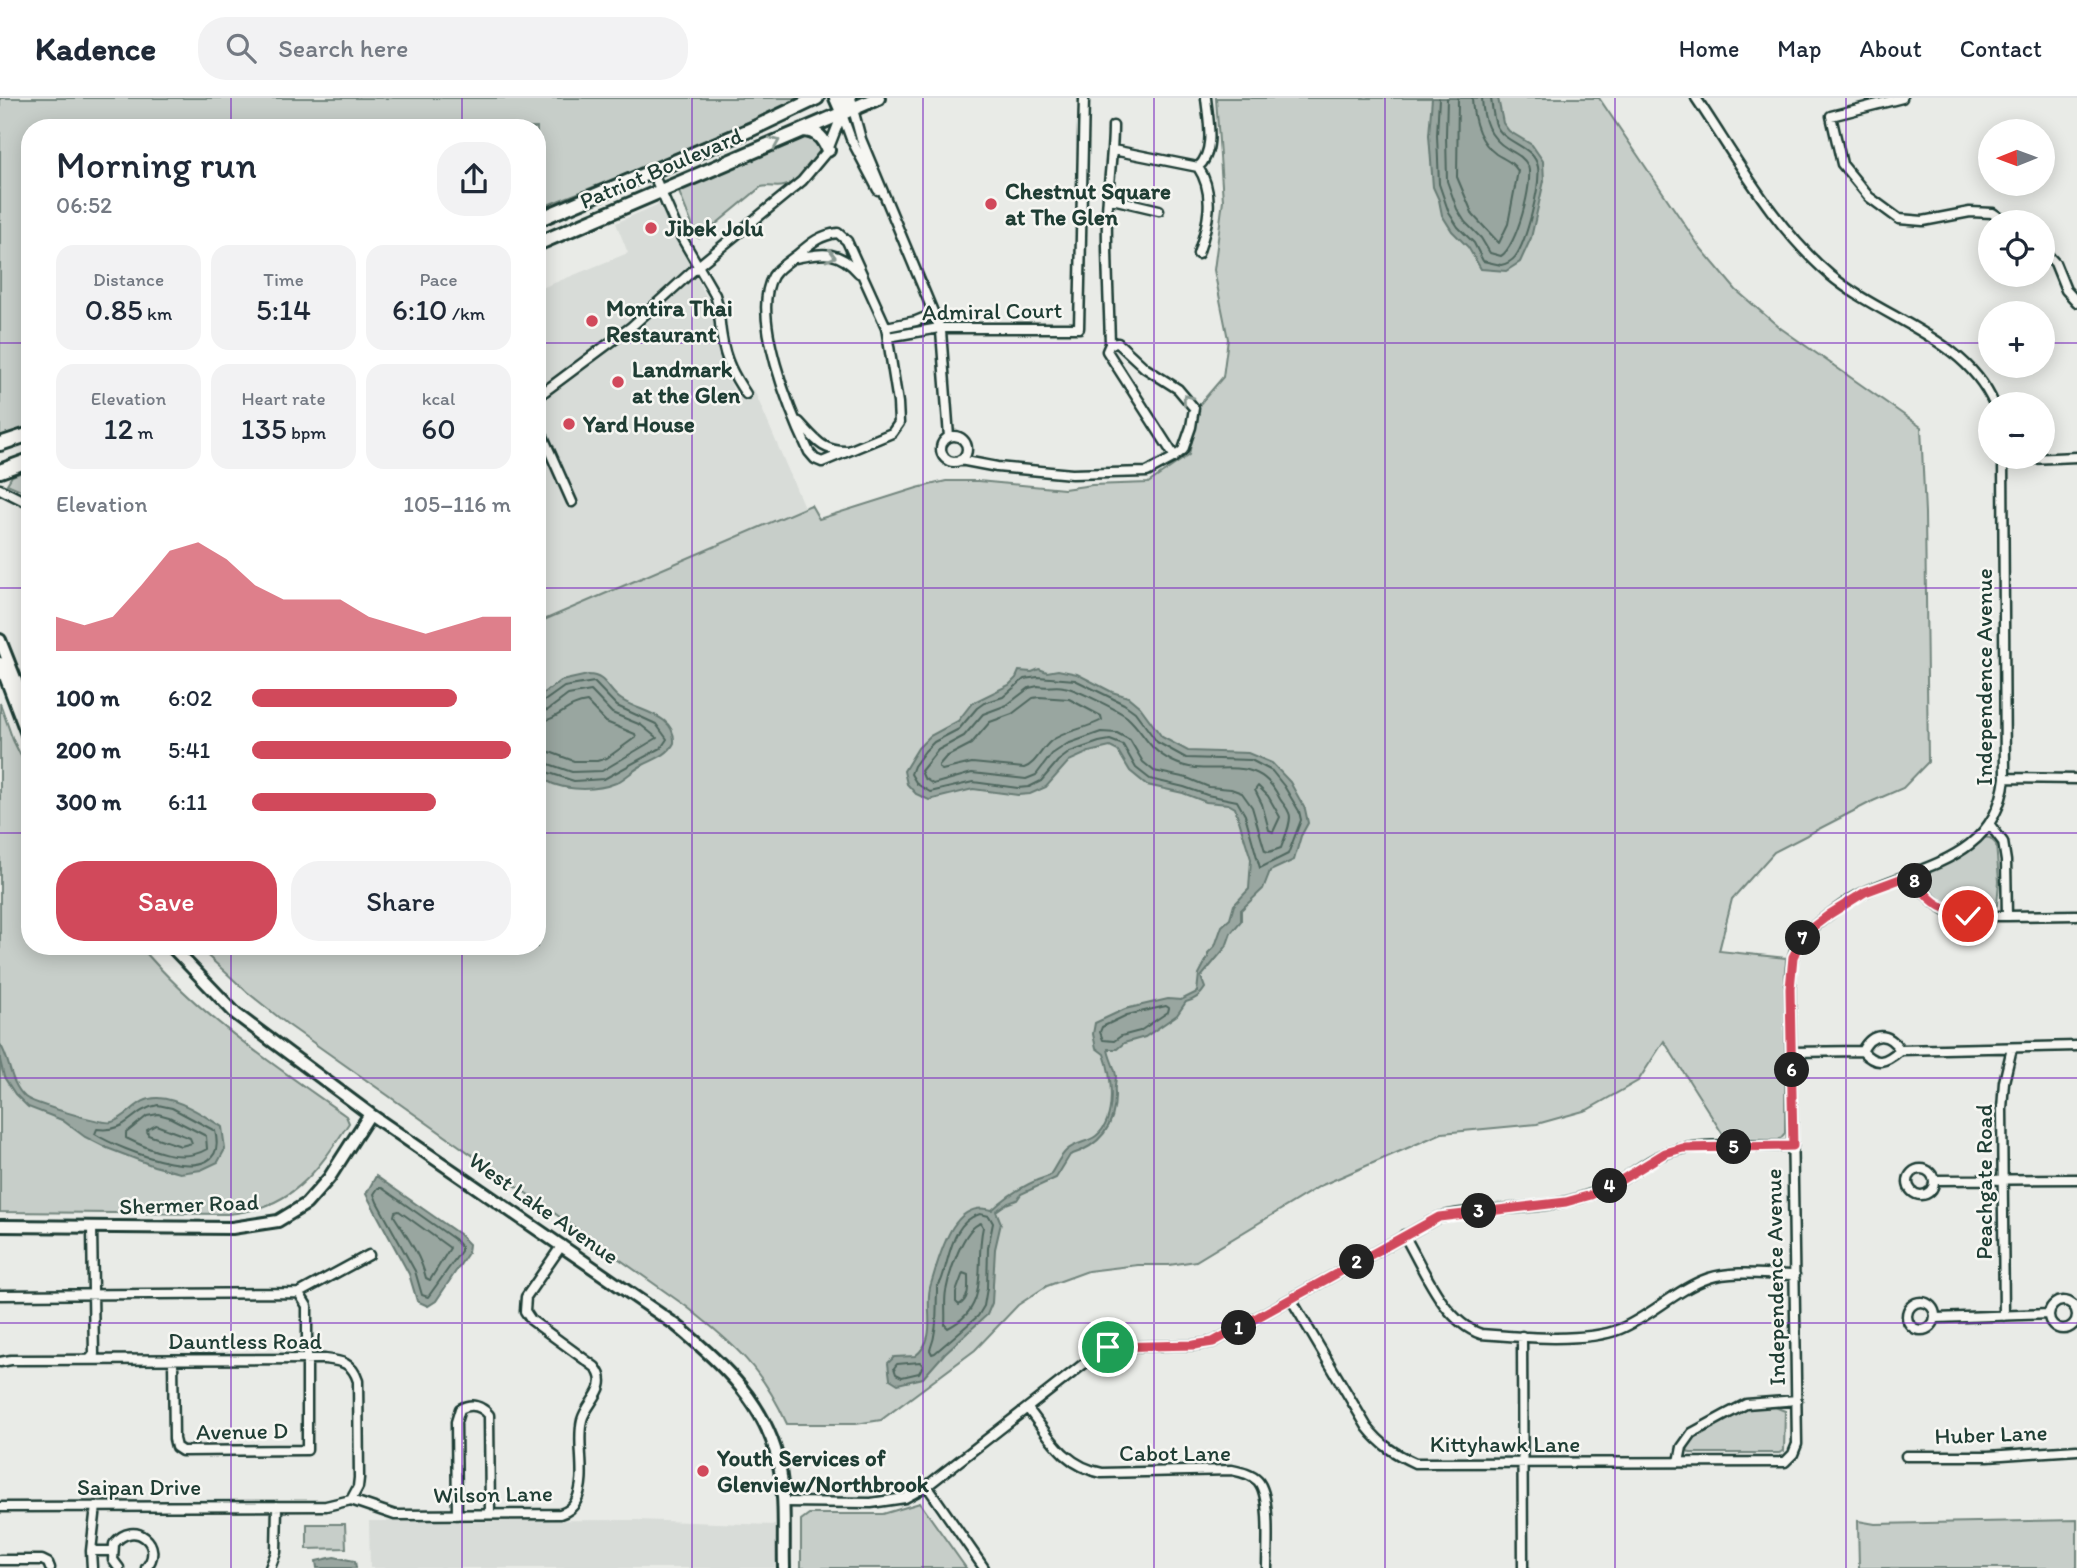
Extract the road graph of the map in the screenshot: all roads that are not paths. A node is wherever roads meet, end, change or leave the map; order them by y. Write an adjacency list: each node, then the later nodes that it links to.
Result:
1 (817, 98): 15 (main road, Patriot Boulevard)
2 (835, 98): 9 (street)
3 (844, 98): 9 (street)
4 (878, 98): 9 (main road, Patriot Boulevard)
5 (1084, 98): 30 (street, Admiral Court)
6 (1206, 98): 14 (street)
7 (1696, 98): 34 (street)
8 (1902, 98): 19 (street)
9 (848, 107): 11 (main road, Patriot Boulevard); 12 (street); 28 (street)
10 (1113, 126): 13 (street)
11 (803, 130): 12 (main road); 16 (main road, Patriot Boulevard, one-way to 11)
12 (828, 150): 25 (street)
13 (1113, 150): 14 (street); 17 (street)
14 (1198, 167): 22 (street)
15 (652, 171): 16 (street); 20 (main road, Patriot Boulevard)
16 (659, 191): 21 (main road, Patriot Boulevard); 25 (street)
17 (1108, 198): 18 (street); 32 (street)
18 (1160, 211)
19 (1978, 212)
20 (546, 216)
21 (546, 240)
22 (1198, 254)
23 (792, 259): 26 (street, one-way to 26); 26 (street); 36 (street)
24 (2055, 265): 27 (street)
25 (698, 266): 33 (street); 35 (street)
26 (863, 278): 29 (street)
27 (2077, 302)
28 (933, 314): 29 (street, Admiral Court); 30 (street)
29 (886, 327): 31 (street)
30 (939, 328): 31 (street, Admiral Court); 38 (street)
31 (888, 337): 41 (street)
32 (1110, 344): 44 (street); 44 (street, one-way to 32)
33 (546, 390)
34 (1989, 392)
35 (746, 394)
36 (794, 417): 41 (street); 41 (street)
37 (21, 437): 39 (main road)
38 (949, 437): 45 (street); 45 (street)
39 (0, 443)
40 (546, 443): 51 (street)
41 (853, 450)
42 (2055, 457): 43 (street)
43 (2077, 457)
44 (1173, 458): 45 (street)
45 (960, 460)
46 (21, 463): 48 (main road)
47 (2003, 469): 56 (street, Independence Avenue)
48 (0, 471)
49 (0, 489): 50 (street)
50 (21, 500)
51 (572, 502)
52 (0, 640): 54 (street)
53 (0, 663): 55 (street)
54 (21, 693)
55 (21, 721)
56 (2005, 778): 57 (street); 58 (street, Independence Avenue)
57 (2077, 779)
58 (1990, 825): 59 (street, Independence Avenue); 61 (street)
59 (1911, 875): 61 (street); 67 (street, Independence Avenue)
60 (2077, 915): 61 (street)
61 (2007, 916)
62 (180, 955): 68 (street, West Lake Avenue)
63 (2077, 1046): 64 (street)
64 (2012, 1048): 65 (street); 70 (street, Peachgate Road)
65 (1900, 1050): 66 (street); 66 (street)
66 (1862, 1051): 67 (street)
67 (1791, 1052): 69 (street, Independence Avenue)
68 (370, 1114): 74 (street, Shermer Road); 76 (street, West Lake Avenue)
69 (1793, 1146): 75 (street); 78 (street, Independence Avenue)
70 (2003, 1179): 71 (street); 72 (street); 84 (street, Peachgate Road)
71 (2077, 1179)
72 (1934, 1180)
73 (0, 1226): 74 (street, Shermer Road)
74 (92, 1228): 81 (street)
75 (1404, 1235): 82 (street); 86 (street)
76 (562, 1245): 100 (street, West Lake Avenue); 104 (street, Wilson Lane)
77 (369, 1255): 79 (street)
78 (1795, 1275): 86 (street); 91 (street, Independence Avenue)
79 (299, 1293): 81 (street); 88 (street)
80 (0, 1295): 81 (street)
81 (93, 1296): 87 (street)
82 (1291, 1299): 92 (street); 97 (street, Kittyhawk Lane)
83 (2049, 1314): 84 (street)
84 (2004, 1316): 85 (street)
85 (1936, 1318)
86 (1522, 1336): 97 (street)
87 (90, 1359): 89 (street, Dauntless Road); 90 (street, Dauntless Road)
88 (307, 1359): 89 (street, Dauntless Road); 89 (street, Avenue D); 99 (street, Dauntless Road)
89 (173, 1360)
90 (0, 1362)
91 (1797, 1400): 94 (street, Independence Avenue); 96 (street)
92 (1028, 1409): 98 (street); 116 (street, Cabot Lane)
93 (2077, 1450): 95 (street, Huber Lane)
94 (1793, 1454): 96 (street, Kittyhawk Lane)
95 (1906, 1456)
96 (1679, 1462): 97 (street, Kittyhawk Lane)
97 (1523, 1464): 117 (street)
98 (927, 1486): 100 (street); 115 (street)
99 (351, 1500): 102 (street, Saipan Drive); 105 (street, Wilson Lane)
100 (783, 1502): 114 (street, West Lake Avenue)
101 (96, 1506): 102 (street, Saipan Drive); 103 (street, Saipan Drive); 106 (street)
102 (278, 1506): 113 (street)
103 (0, 1507)
104 (490, 1514): 105 (street, Wilson Lane); 105 (street)
105 (457, 1515)
106 (91, 1551): 107 (street); 110 (street)
107 (112, 1551): 111 (street); 112 (street)
108 (0, 1560): 109 (street)
109 (50, 1568)
110 (92, 1568)
111 (119, 1568)
112 (145, 1568)
113 (270, 1568)
114 (784, 1568)
115 (984, 1568)
116 (1267, 1568)
117 (1523, 1568)

